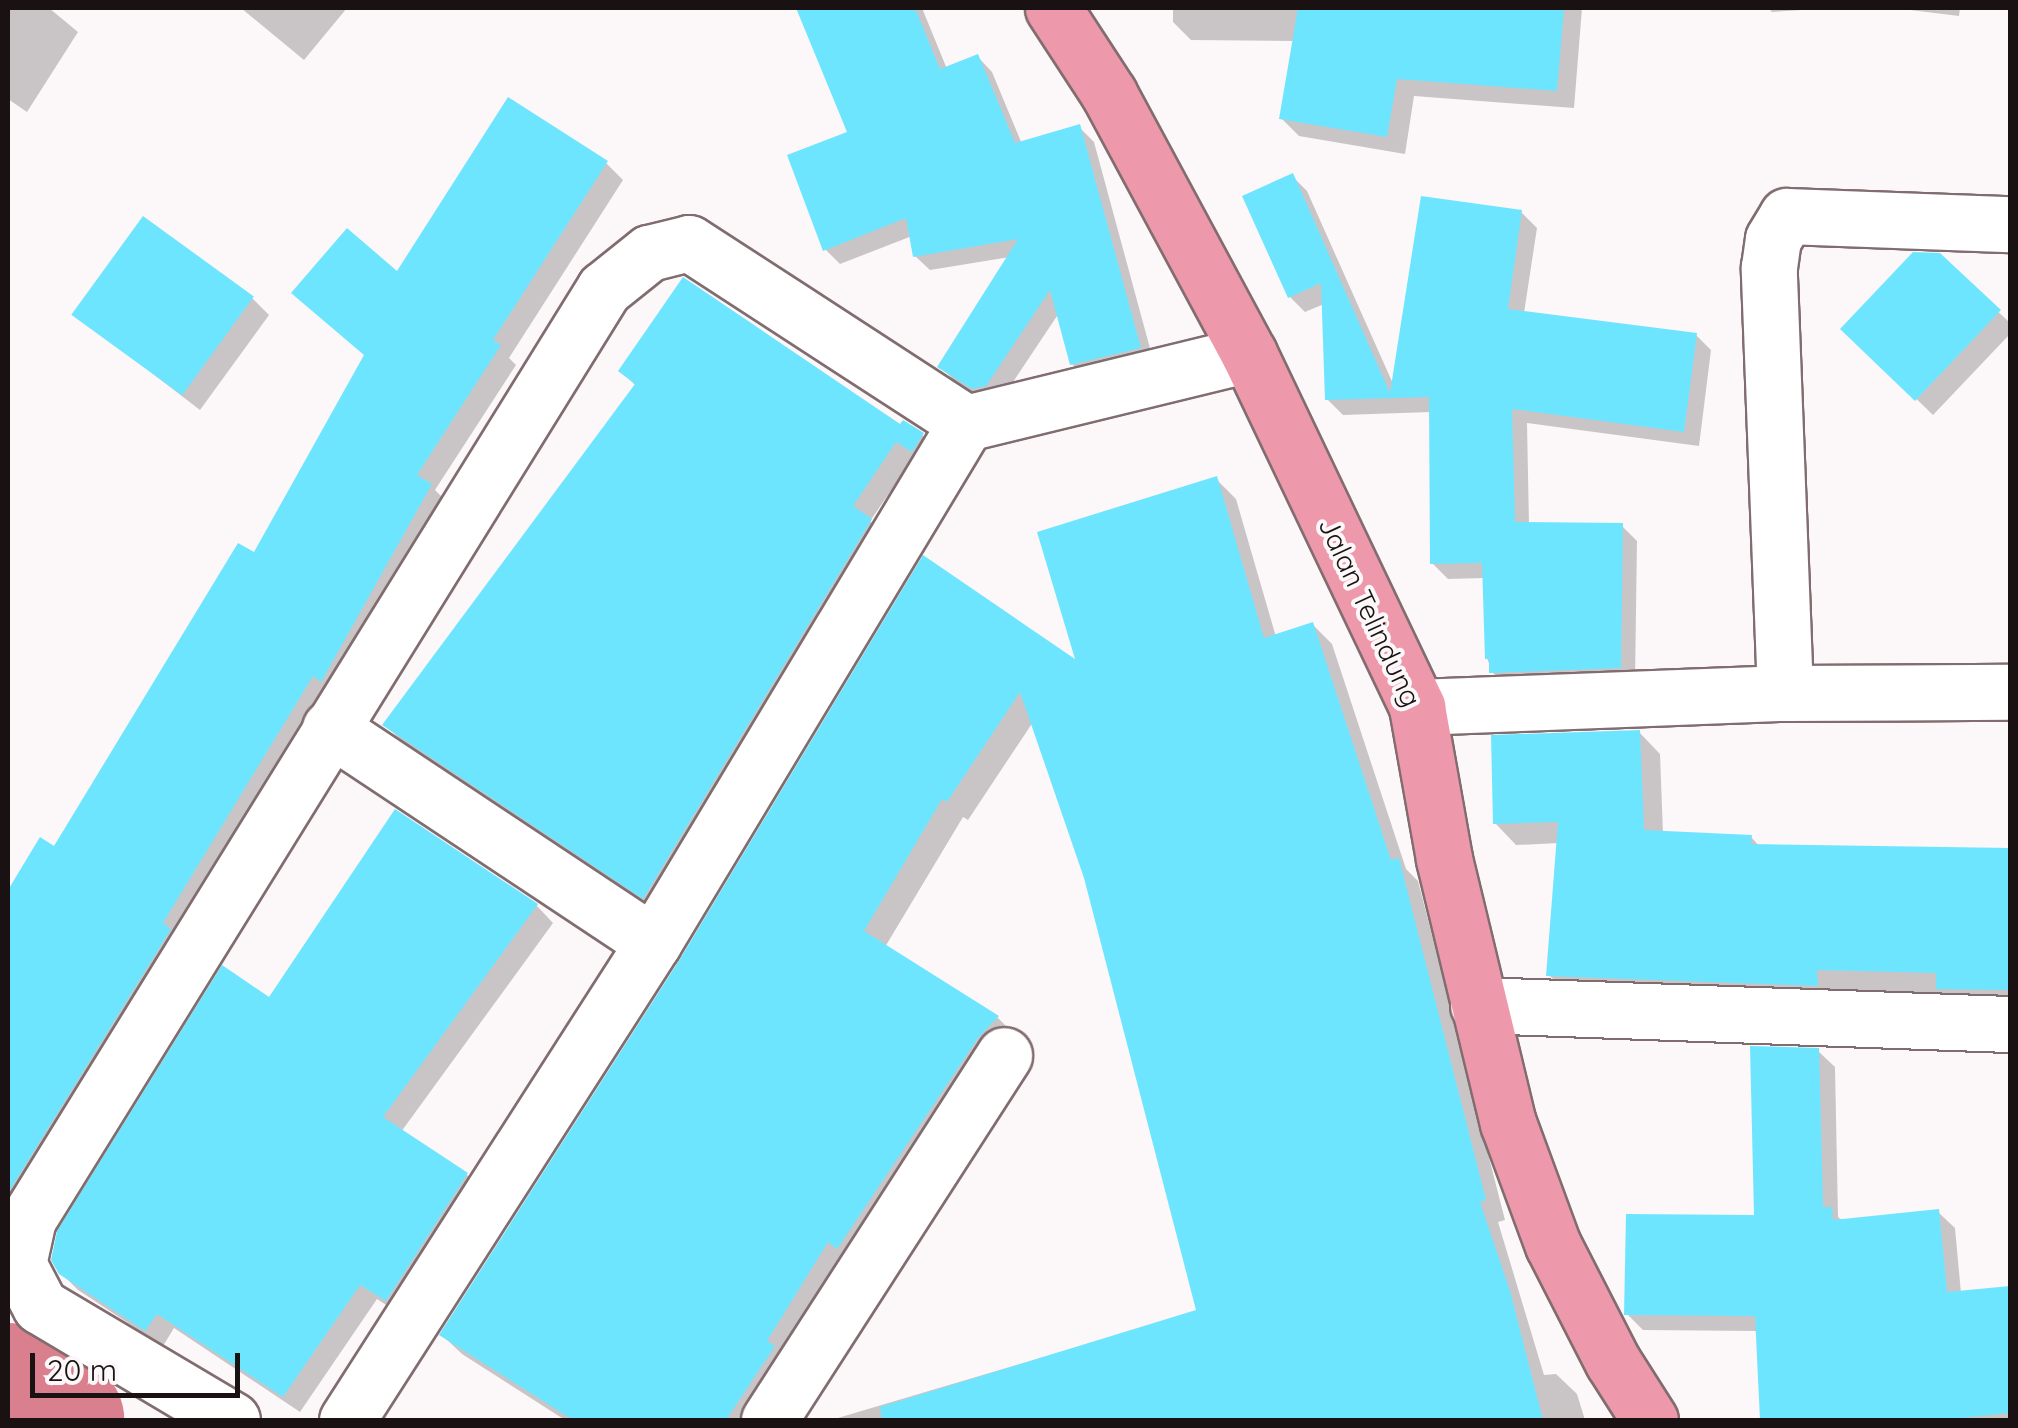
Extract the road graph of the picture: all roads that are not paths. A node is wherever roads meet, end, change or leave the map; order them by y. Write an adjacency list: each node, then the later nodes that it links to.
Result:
1 (1054, 8): 3 (main road, Jalan Telindung)
2 (2010, 224): 6 (street)
3 (1248, 354): 4 (street); 7 (main road, Jalan Telindung)
4 (966, 423): 8 (street); 9 (street)
5 (2010, 692): 6 (street)
6 (1784, 693): 7 (street)
7 (1417, 708): 10 (main road, Jalan Telindung)
8 (330, 728): 9 (street); 13 (street)
9 (653, 943): 14 (street)
10 (1478, 1005): 11 (street); 16 (main road, Jalan Telindung)
11 (2010, 1024)
12 (1004, 1055): 15 (street)
13 (232, 1420)
14 (347, 1420)
15 (769, 1420)
16 (1650, 1420)

